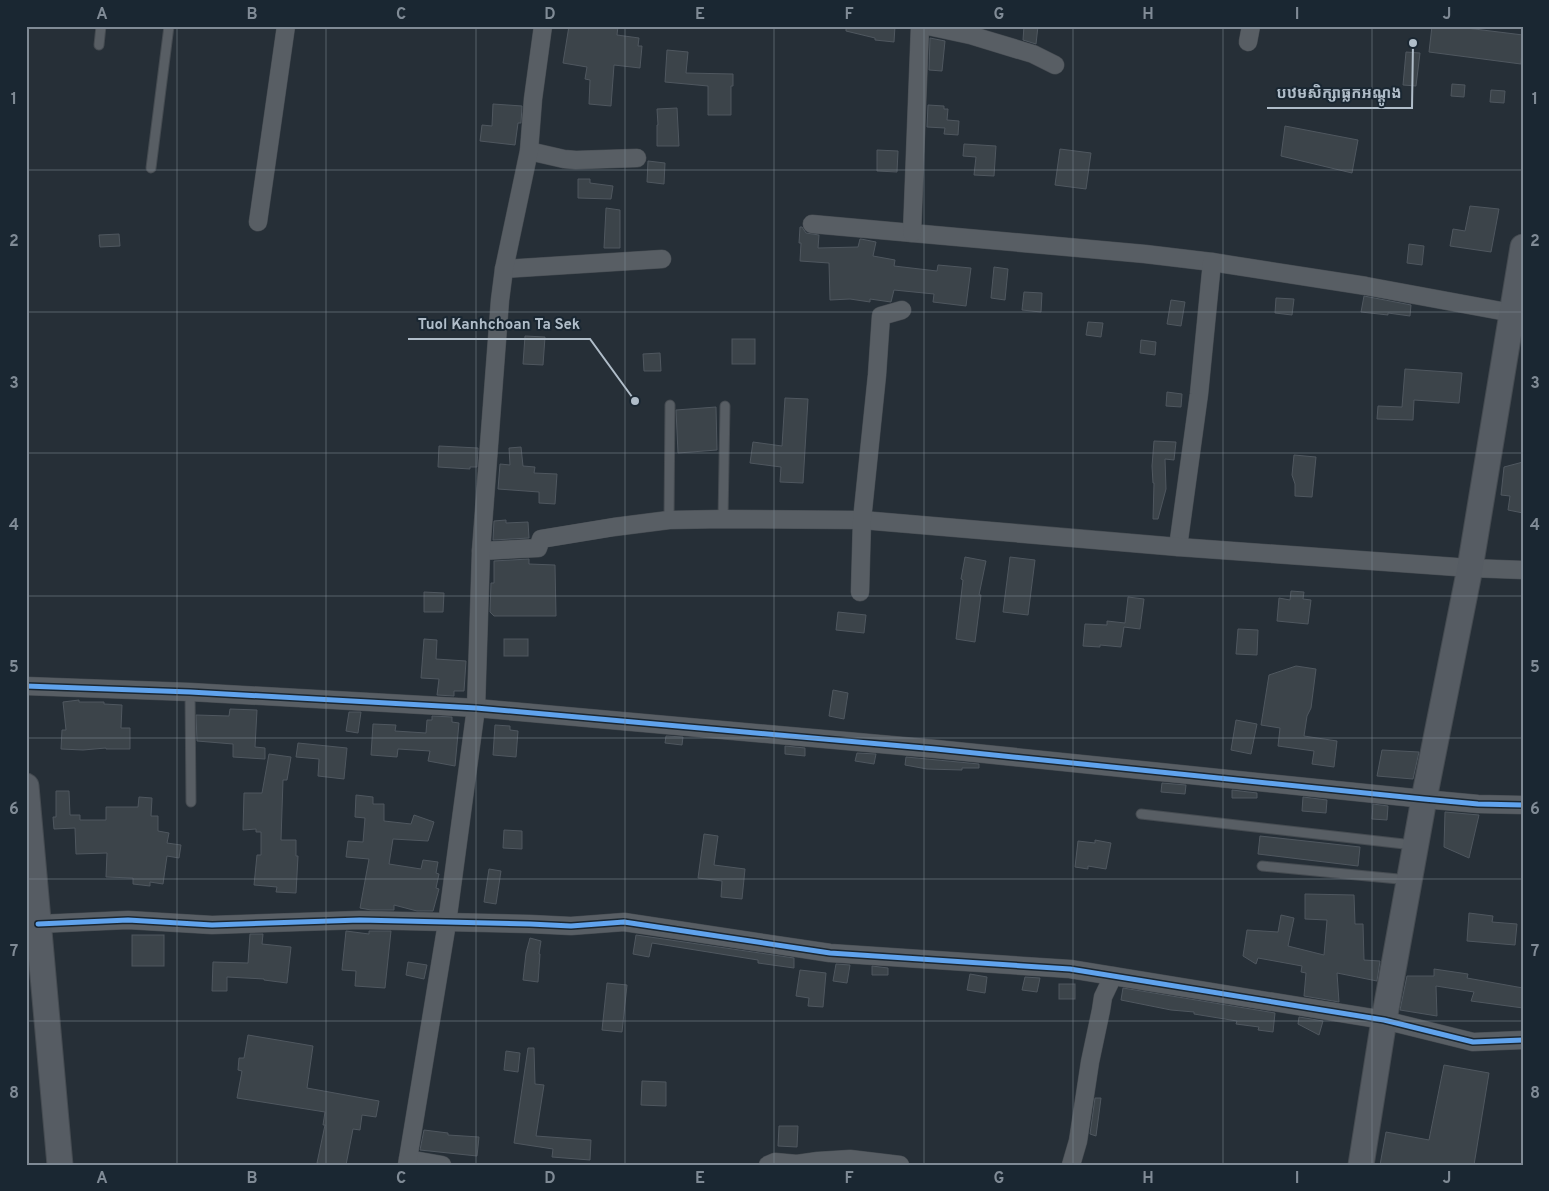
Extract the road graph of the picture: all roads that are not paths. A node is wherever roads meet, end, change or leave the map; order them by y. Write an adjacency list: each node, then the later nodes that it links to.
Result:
1 (101, 26): 7 (lane)
2 (170, 26): 11 (lane)
3 (286, 26): 12 (street)
4 (544, 26): 9 (street)
5 (920, 26): 14 (street)
6 (928, 26): 8 (street)
7 (99, 45)
8 (1055, 65)
9 (529, 151): 10 (street); 18 (street)
10 (637, 158)
11 (151, 168)
12 (258, 222)
13 (812, 224): 14 (street)
14 (912, 233): 17 (street)
15 (1523, 247): 20 (street)
16 (662, 259): 18 (street)
17 (1212, 262): 20 (street); 26 (street)
18 (504, 269): 27 (street)
19 (902, 310): 25 (street)
20 (1517, 313): 28 (street)
21 (670, 405): 24 (lane)
22 (725, 406): 23 (lane)
23 (723, 519): 24 (street); 25 (street)
24 (669, 520): 27 (street)
25 (862, 520): 26 (street); 30 (street)
26 (1178, 547): 28 (street)
27 (481, 551): 33 (street)
28 (1470, 568): 29 (street); 35 (street)
29 (1523, 570)
30 (860, 592)
31 (26, 686): 32 (street)
32 (190, 692): 33 (street); 36 (lane)
33 (476, 708): 35 (street); 43 (street)
34 (26, 786): 42 (street)
35 (1424, 799): 37 (street); 39 (street)
36 (192, 802)
37 (1523, 805)
38 (1141, 814): 39 (lane)
39 (1416, 846): 41 (street)
40 (1262, 866): 41 (lane)
41 (1410, 880): 46 (street)
42 (31, 898): 44 (street)
43 (446, 923): 44 (street); 45 (street); 48 (street)
44 (38, 924): 49 (street)
45 (1113, 976): 46 (street); 53 (street)
46 (1384, 1020): 47 (street); 54 (street)
47 (1523, 1040)
48 (408, 1162): 50 (street)
49 (60, 1165)
50 (442, 1165)
51 (768, 1165): 52 (street)
52 (900, 1165)
53 (1070, 1165)
54 (1361, 1165)

